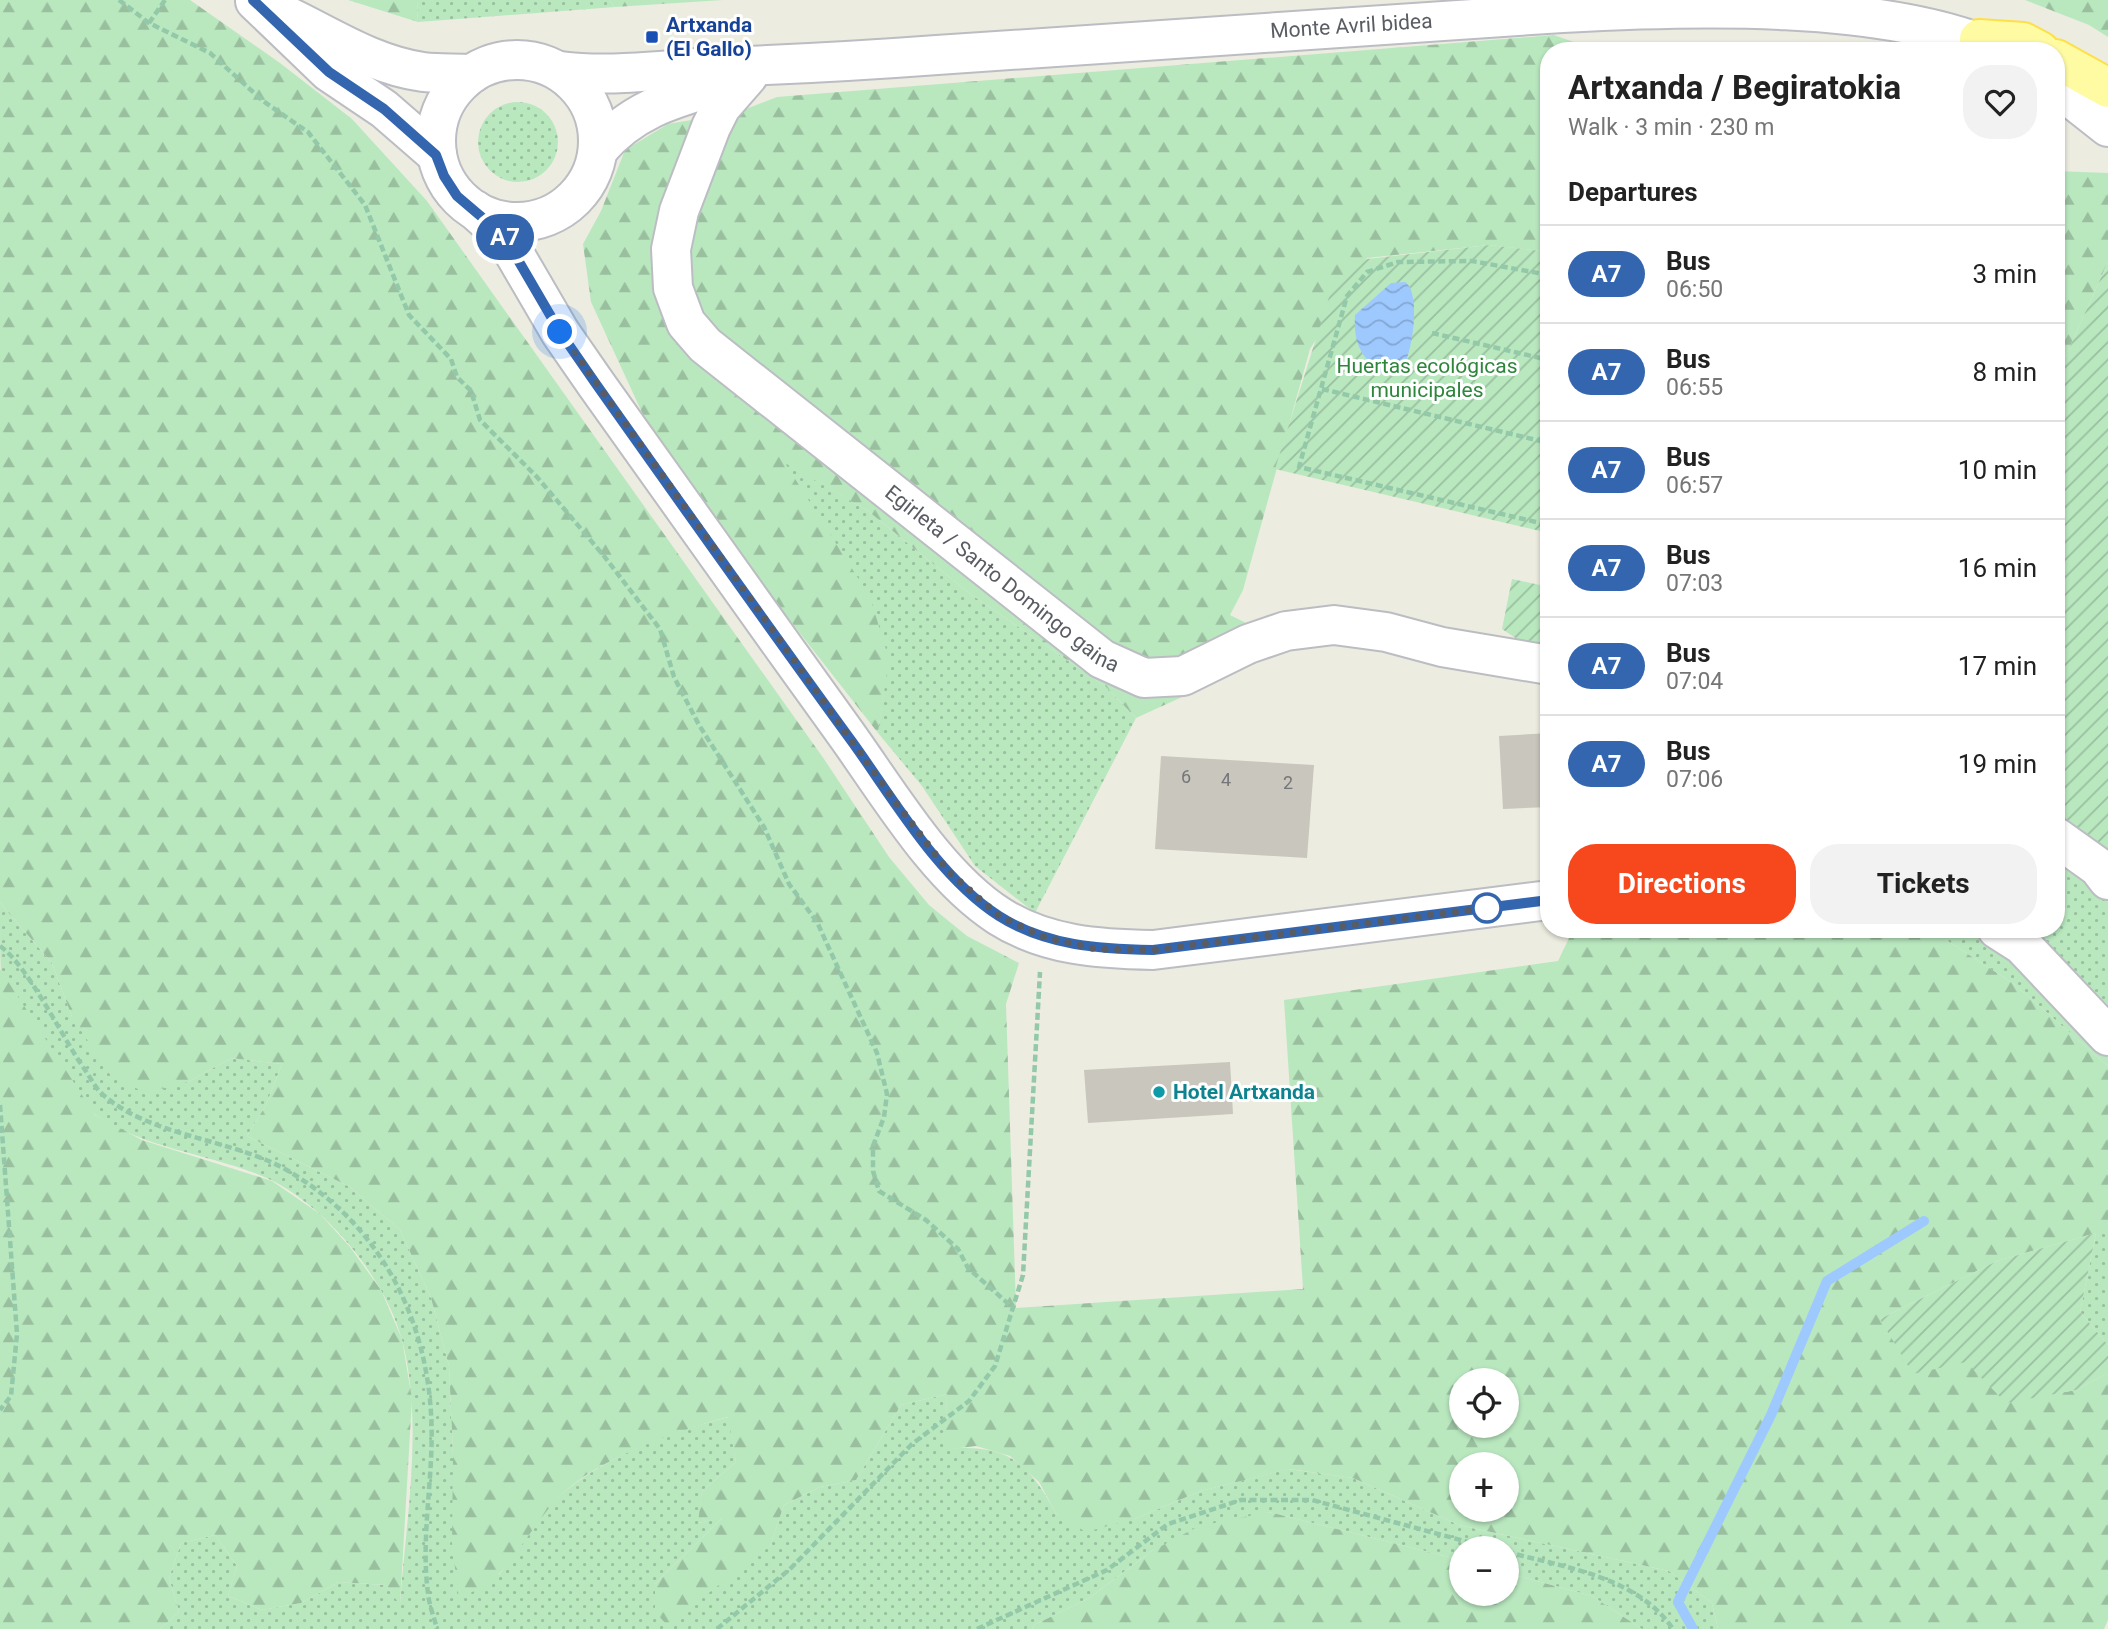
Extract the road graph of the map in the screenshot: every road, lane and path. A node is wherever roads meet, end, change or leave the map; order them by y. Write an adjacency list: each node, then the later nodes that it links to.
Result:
1 (119, 0): 7 (path)
2 (164, 0): 7 (path)
3 (1373, 0): 8 (street)
4 (254, 1): 13 (street); 20 (street)
5 (1685, 3): 6 (street, Monte Avril bidea); 9 (street, Monte Avril bidea)
6 (1448, 9): 8 (street, Monte Avril bidea)
7 (149, 23): 37 (path)
8 (1339, 24): 12 (street, Monte Avril bidea)
9 (1981, 42)
10 (2065, 64): 14 (main road)
11 (560, 71): 12 (street, Monte Avril bidea); 13 (street); 19 (street)
12 (764, 71): 16 (street, Monte Avril bidea); 18 (street, Egirleta / Santo Domingo gaina)
13 (471, 74): 20 (street)
14 (2108, 88)
15 (2065, 93): 17 (street)
16 (658, 104): 18 (street); 19 (street, Monte Avril bidea)
17 (2108, 127)
18 (707, 146): 28 (street, Egirleta / Santo Domingo gaina)
19 (598, 150): 21 (street)
20 (436, 155): 21 (street)
21 (475, 210): 31 (street)
22 (1540, 273): 25 (path)
23 (1432, 333): 24 (path)
24 (1540, 358)
25 (1321, 389): 26 (path); 27 (path)
26 (1540, 441)
27 (1540, 523)
28 (1540, 663)
29 (2065, 843): 30 (street)
30 (2108, 880)
31 (1540, 901)
32 (2011, 938): 35 (street)
33 (0, 946): 41 (path)
34 (1040, 971): 37 (path)
35 (2108, 1036)
36 (0, 1105): 38 (path)
37 (1013, 1308): 42 (path)
38 (0, 1410)
39 (1449, 1537): 43 (path)
40 (1519, 1555): 44 (path)
41 (437, 1629)
42 (717, 1629)
43 (976, 1629)
44 (1673, 1629)

